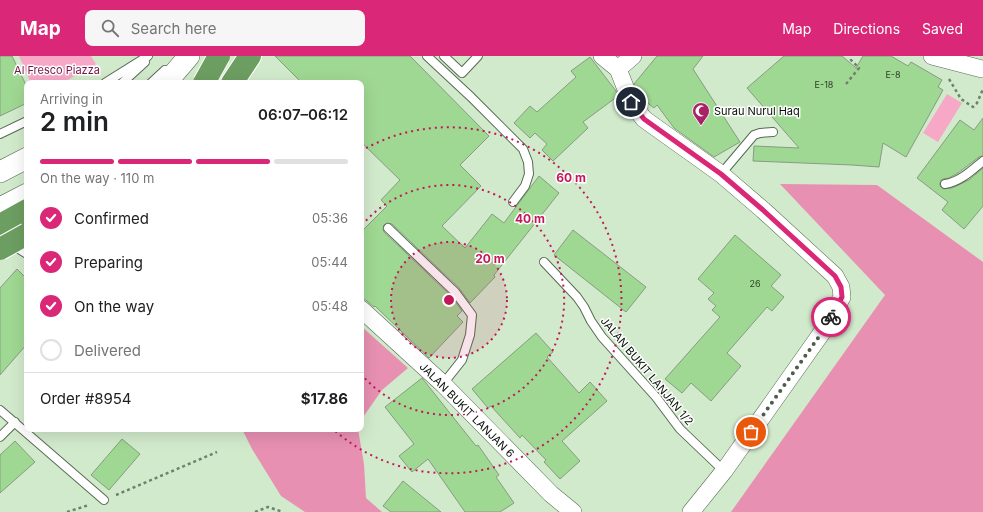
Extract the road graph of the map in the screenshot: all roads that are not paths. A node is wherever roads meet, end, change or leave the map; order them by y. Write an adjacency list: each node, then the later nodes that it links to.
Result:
1 (149, 56): 14 (lane); 15 (lane)
2 (182, 56): 16 (lane)
3 (189, 56): 17 (street)
4 (221, 56): 18 (street); 19 (highway, bridge)
5 (250, 56): 20 (highway)
6 (427, 56): 30 (lane)
7 (444, 56): 8 (lane)
8 (478, 56)
9 (602, 56): 12 (street)
10 (633, 56): 12 (street)
11 (932, 56): 13 (street)
12 (618, 69): 27 (street)
13 (983, 70)
14 (110, 80)
15 (126, 80)
16 (154, 80)
17 (169, 80)
18 (201, 80)
19 (206, 80)
20 (234, 80)
21 (24, 122): 23 (lane)
22 (773, 132): 27 (lane)
23 (0, 134)
24 (20, 157): 26 (street)
25 (983, 161): 28 (lane)
26 (0, 172)
27 (721, 174): 45 (street)
28 (946, 184)
29 (24, 196): 31 (street)
30 (513, 202)
31 (0, 208)
32 (24, 213): 35 (highway)
33 (388, 228): 39 (lane)
34 (24, 234): 35 (highway, bridge)
35 (1, 237): 36 (lane)
36 (24, 252)
37 (544, 262): 45 (lane, JALAN BUKIT LANJAN 1/2)
38 (364, 312): 39 (street, JALAN BUKIT LANJAN 6)
39 (443, 384): 47 (street, JALAN BUKIT LANJAN 6)
40 (0, 410): 41 (lane)
41 (15, 422): 42 (lane); 44 (lane)
42 (24, 429)
43 (28, 432): 46 (lane)
44 (0, 437)
45 (724, 470): 48 (street)
46 (104, 500)
47 (573, 512)
48 (690, 512)

